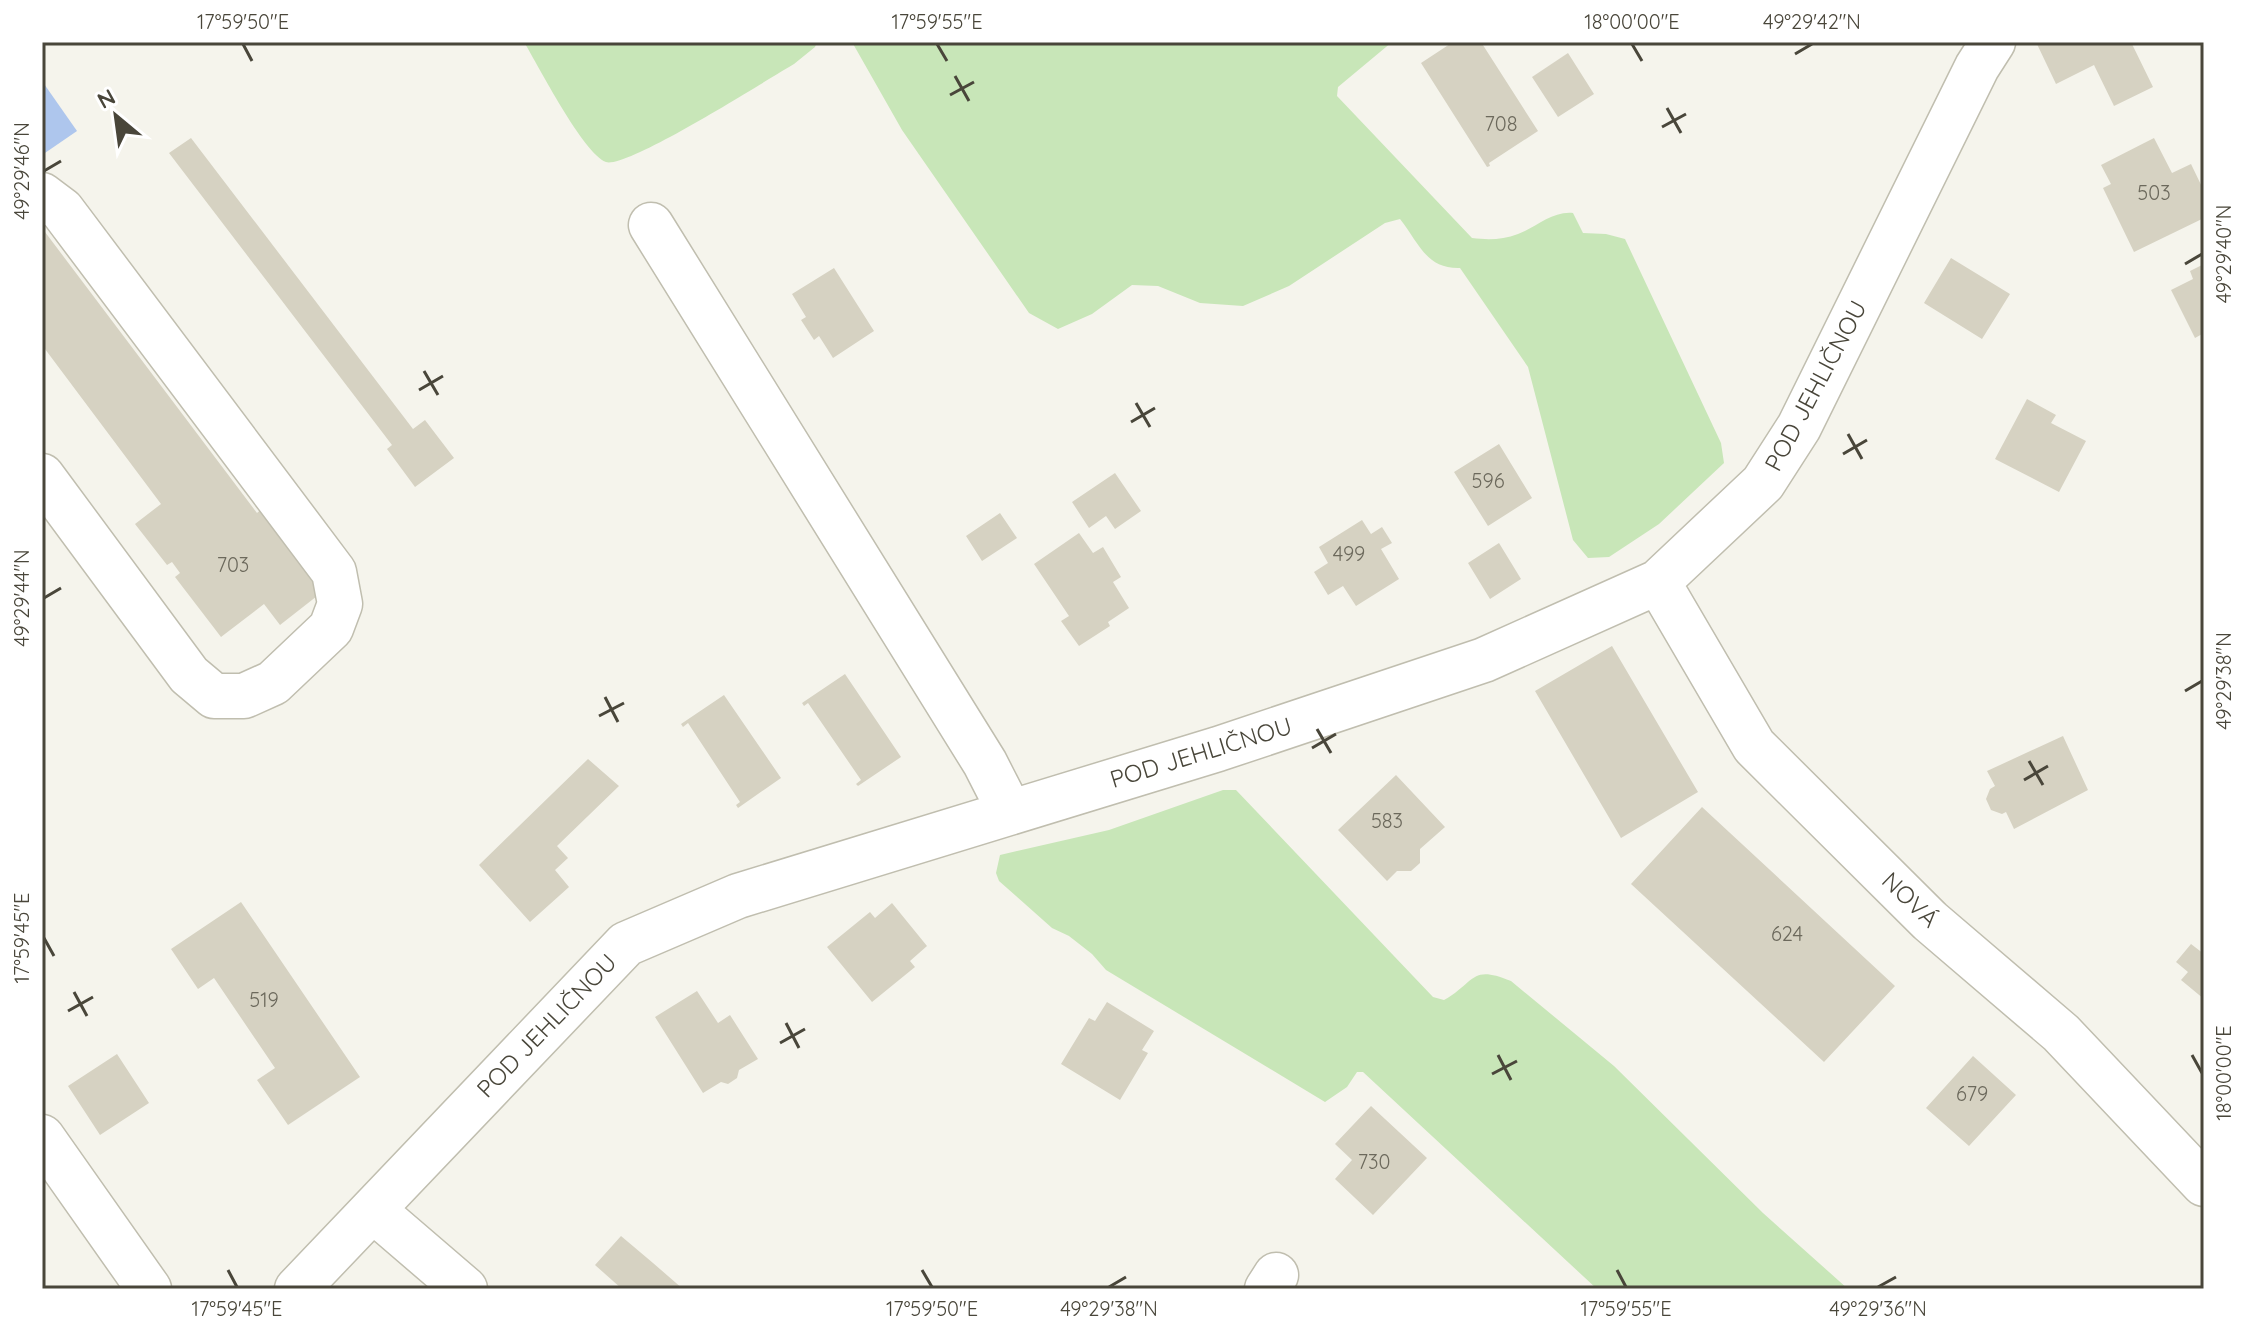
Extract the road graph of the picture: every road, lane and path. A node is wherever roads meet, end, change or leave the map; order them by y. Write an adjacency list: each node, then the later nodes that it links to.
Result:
1 (1993, 42): 5 (street, POD JEHLIČNOU)
2 (42, 195): 4 (street)
3 (651, 225): 6 (street)
4 (42, 476)
5 (1658, 582): 6 (street, POD JEHLIČNOU); 8 (street, NOVÁ)
6 (1010, 812): 9 (street, POD JEHLIČNOU)
7 (42, 1137): 10 (street)
8 (2204, 1184)
9 (373, 1210): 11 (street, POD JEHLIČNOU); 12 (street)
10 (149, 1289)
11 (297, 1289)
12 (465, 1289)

